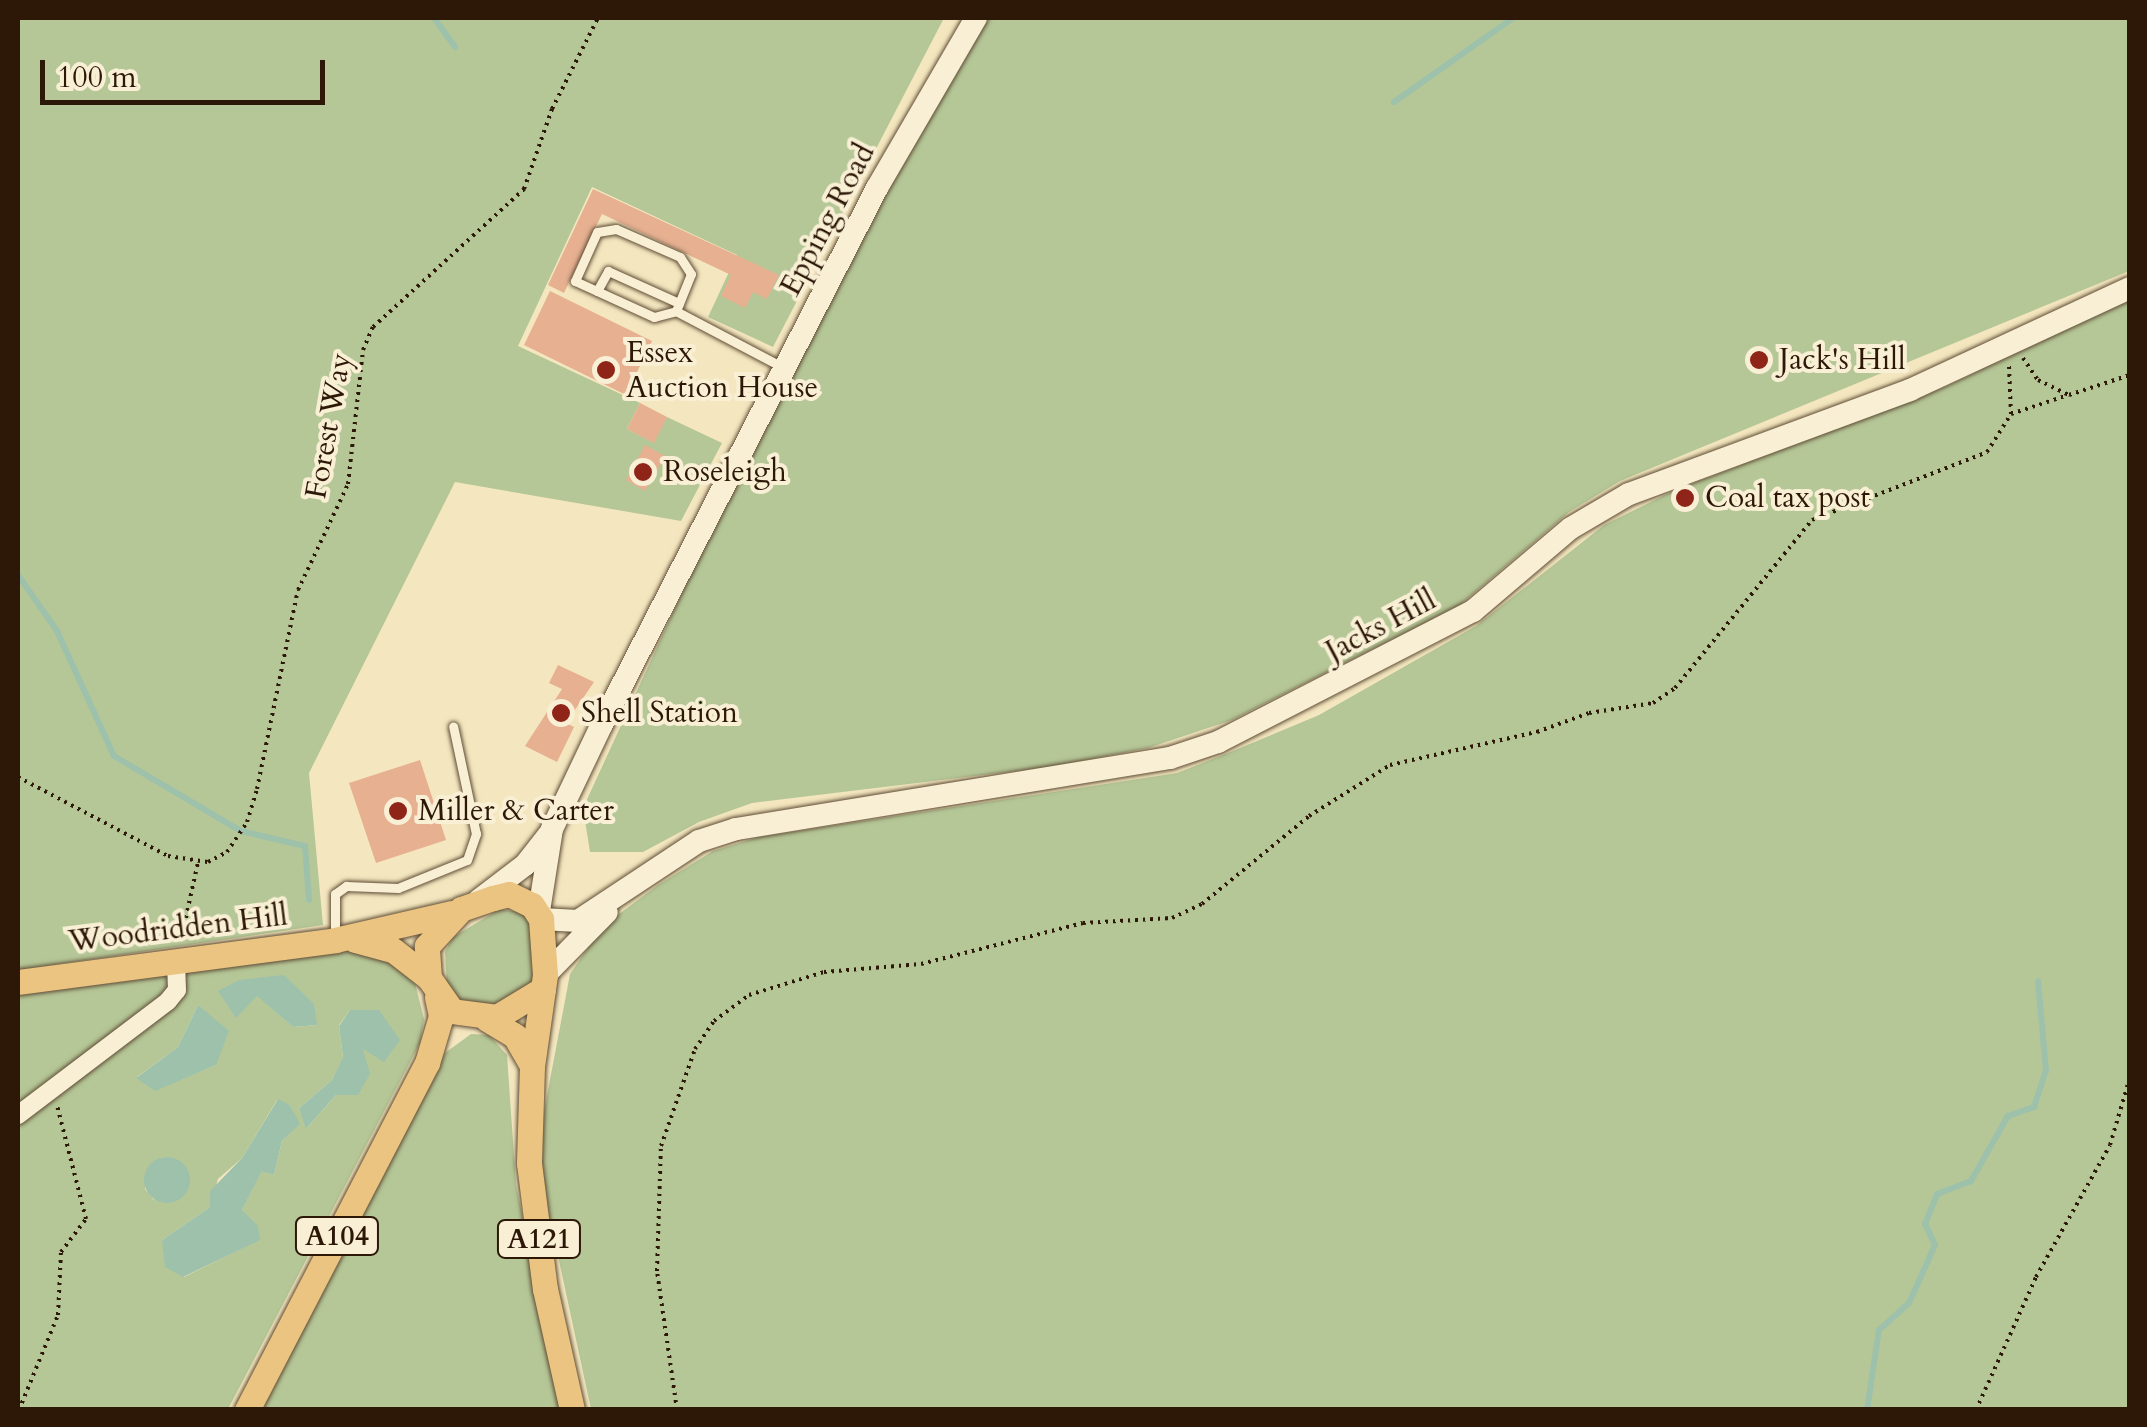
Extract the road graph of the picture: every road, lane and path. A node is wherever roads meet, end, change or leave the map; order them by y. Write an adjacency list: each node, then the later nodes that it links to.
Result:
1 (598, 18): 13 (path, Forest Way)
2 (976, 18): 6 (main road, Epping Road)
3 (2130, 288): 14 (main road, Jacks Hill)
4 (598, 291): 5 (lane); 5 (lane); 5 (lane)
5 (678, 307): 6 (lane)
6 (785, 368): 12 (main road, Epping Road)
7 (2130, 375): 8 (path)
8 (2070, 395): 9 (path); 9 (path)
9 (2011, 414): 31 (path)
10 (452, 726): 17 (lane)
11 (18, 777): 13 (path)
12 (552, 829): 15 (main road, Epping Road); 16 (main road, Epping Road)
13 (198, 862): 18 (path)
14 (620, 898): 16 (main road); 20 (main road)
15 (469, 906): 16 (main road); 17 (main road, Woodridden Hill); 21 (main road)
16 (540, 915): 20 (main road)
17 (341, 939): 18 (main road, Woodridden Hill); 21 (main road, Woodridden Hill)
18 (176, 965): 19 (main road, Woodridden Hill); 26 (street)
19 (18, 982)
20 (544, 982): 22 (main road); 24 (main road, A121)
21 (433, 987): 22 (main road); 23 (main road, A104)
22 (480, 1018): 23 (main road, A104); 24 (main road)
23 (427, 1063): 29 (main road, A104)
24 (532, 1066): 30 (main road, A121)
25 (2130, 1077): 32 (path)
26 (52, 1091): 27 (street); 28 (path)
27 (18, 1115)
28 (20, 1410)
29 (247, 1410)
30 (572, 1410)
31 (677, 1410)
32 (1976, 1410)

